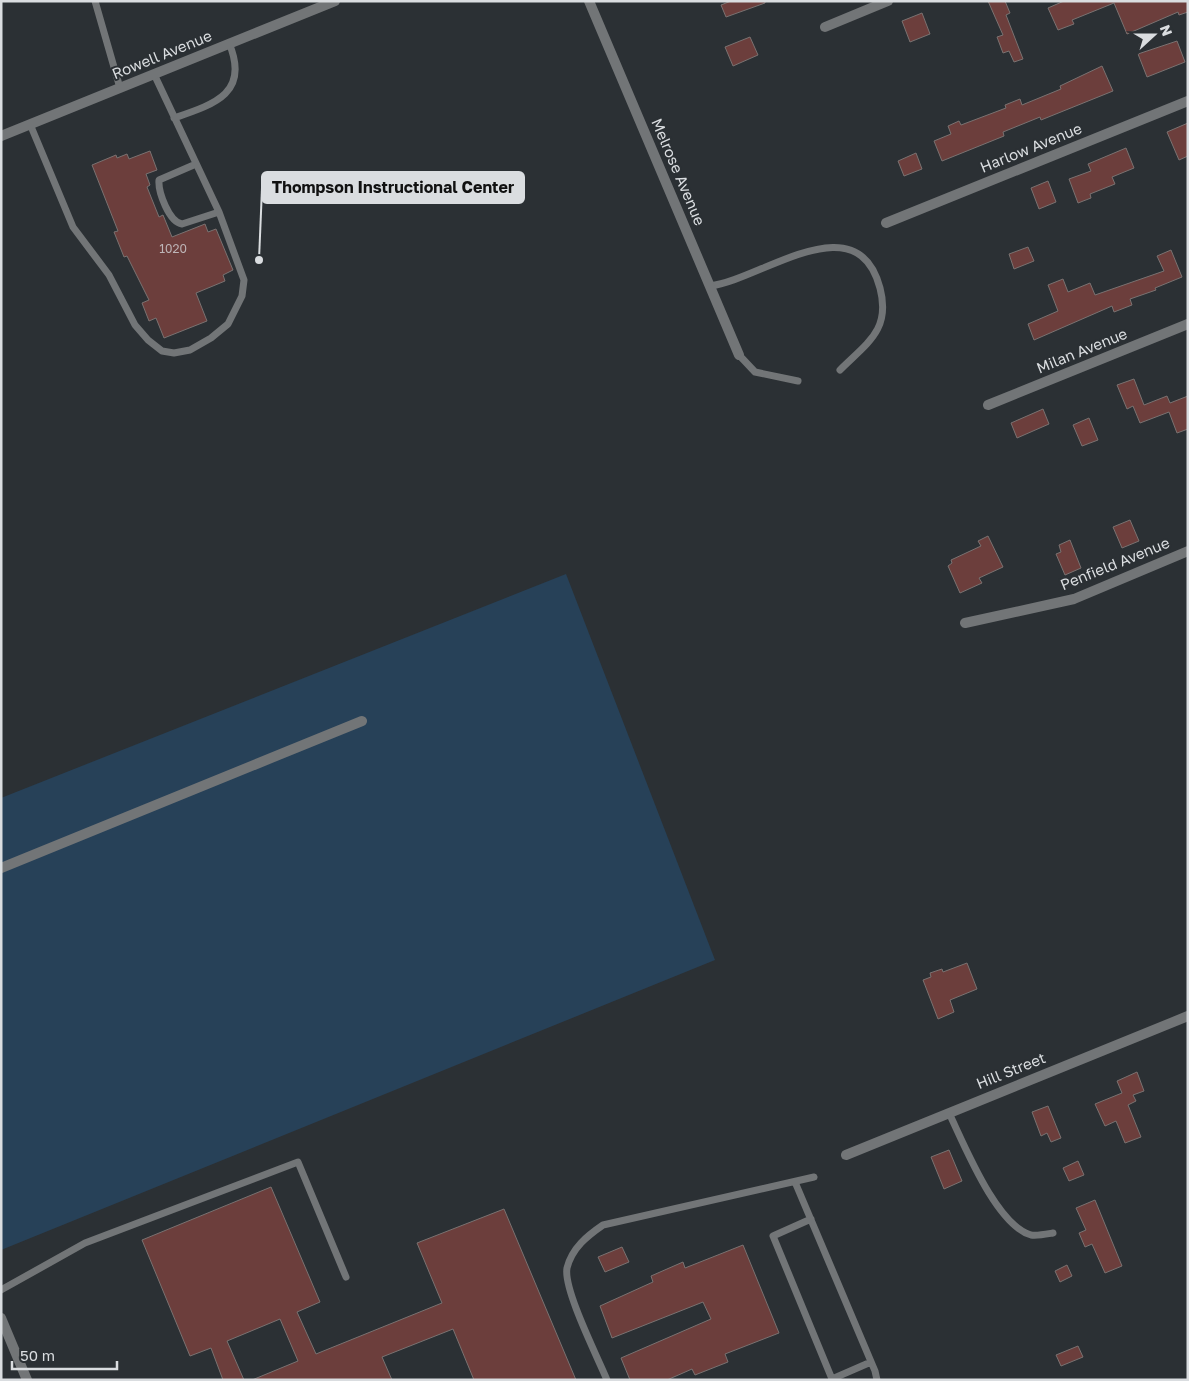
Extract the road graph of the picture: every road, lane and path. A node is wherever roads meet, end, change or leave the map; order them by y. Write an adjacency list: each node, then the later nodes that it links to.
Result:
1 (95, 1): 8 (lane)
2 (334, 1): 6 (street, Rowell Avenue)
3 (589, 1): 16 (street, Melrose Avenue)
4 (888, 1): 5 (street)
5 (824, 27)
6 (229, 43): 7 (street, Rowell Avenue); 10 (lane)
7 (154, 74): 8 (street, Rowell Avenue); 10 (lane)
8 (120, 88): 11 (street, Rowell Avenue)
9 (1188, 101): 15 (street, Harlow Avenue)
10 (174, 118): 13 (lane)
11 (30, 124): 12 (street, Rowell Avenue); 14 (lane)
12 (1, 136)
13 (196, 164): 14 (lane); 14 (lane)
14 (219, 212)
15 (886, 223)
16 (710, 286): 18 (street, Melrose Avenue); 19 (lane)
17 (1188, 324): 21 (street, Milan Avenue)
18 (739, 355): 20 (lane)
19 (840, 370)
20 (798, 381)
21 (988, 405)
22 (1188, 551): 23 (street, Penfield Avenue)
23 (966, 623)
24 (362, 722): 25 (street)
25 (1, 868)
26 (1188, 1016): 27 (street, Hill Street)
27 (949, 1113): 28 (street, Hill Street); 32 (lane)
28 (846, 1155)
29 (814, 1177): 30 (lane)
30 (795, 1182): 31 (lane); 38 (lane)
31 (811, 1219): 36 (lane); 36 (lane)
32 (1053, 1233)
33 (346, 1277): 34 (lane)
34 (1, 1290)
35 (1, 1318): 37 (street)
36 (871, 1362): 39 (lane)
37 (27, 1380)
38 (607, 1380)
39 (877, 1380)

